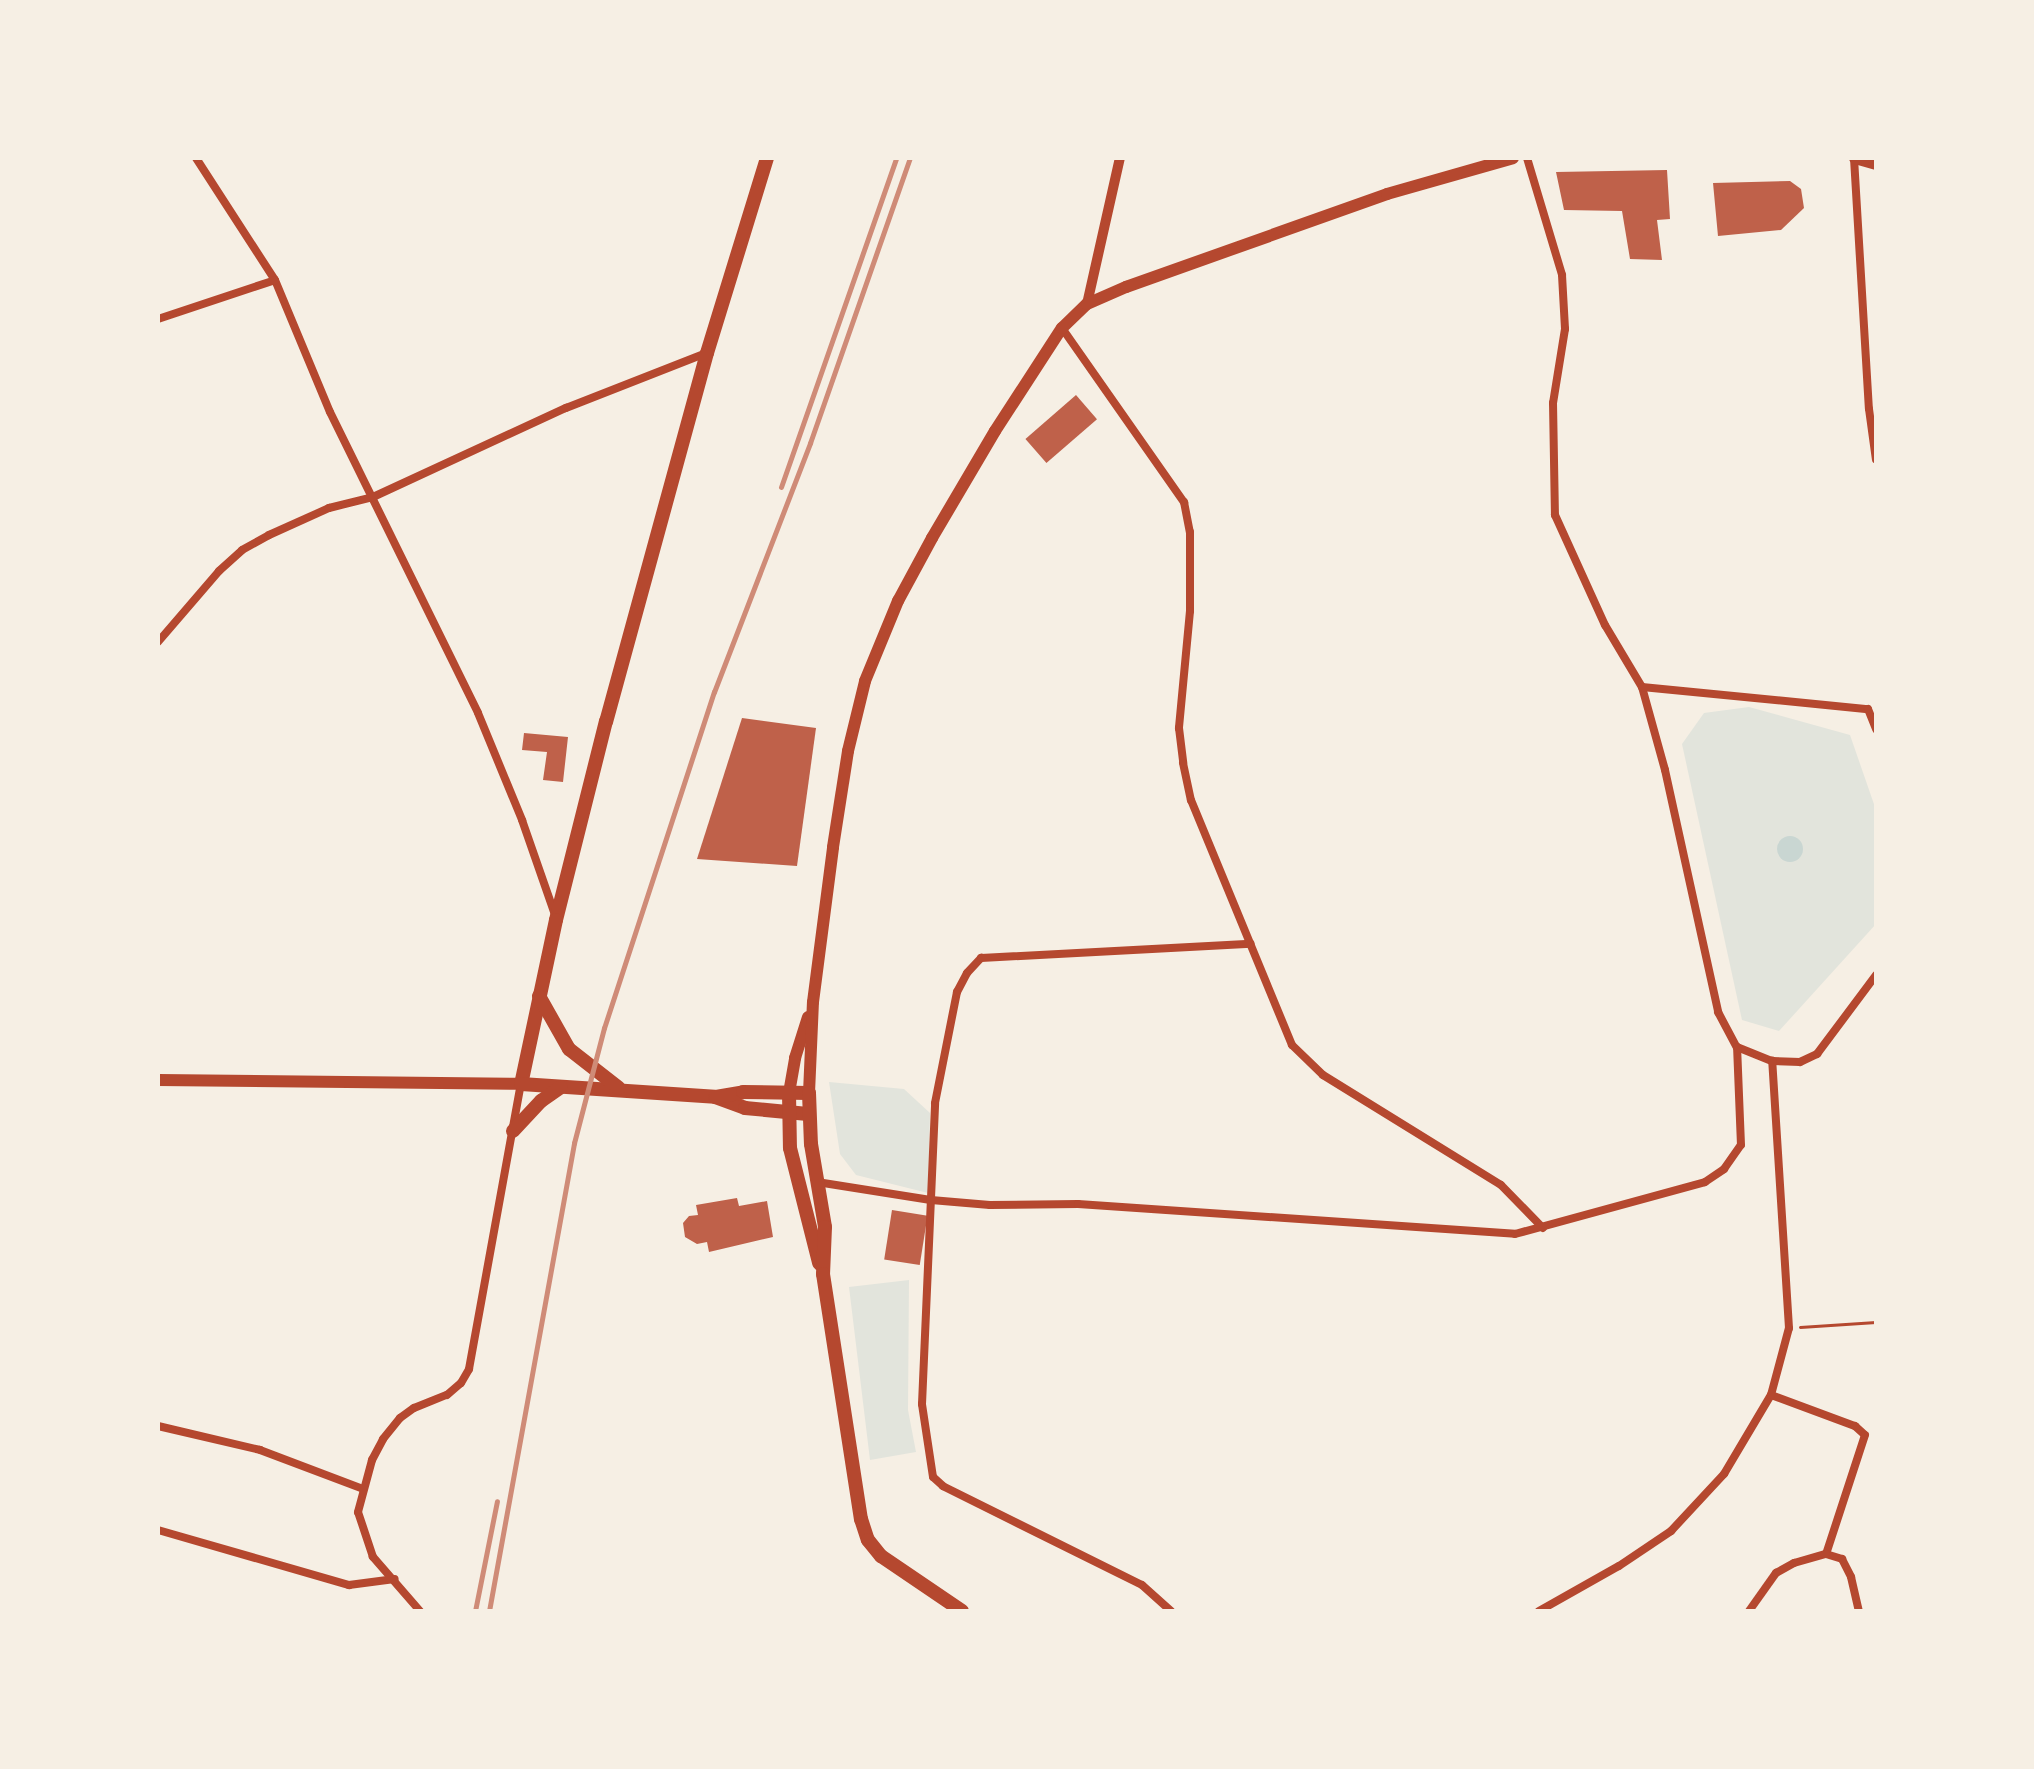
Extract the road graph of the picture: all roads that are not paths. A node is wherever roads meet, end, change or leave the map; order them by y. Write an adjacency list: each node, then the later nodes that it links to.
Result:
1 (196, 158): 8 (street)
2 (767, 158): 12 (main road)
3 (1120, 158): 9 (street)
4 (1513, 158): 9 (main road)
5 (1527, 158): 16 (street)
6 (1855, 158): 7 (main road); 13 (street)
7 (1876, 164)
8 (275, 280): 10 (street); 14 (street)
9 (1087, 304): 11 (main road)
10 (158, 319)
11 (1062, 328): 20 (street); 23 (main road)
12 (707, 353): 14 (street); 19 (main road)
13 (1876, 460)
14 (373, 497): 15 (street); 19 (street)
15 (158, 642)
16 (1642, 687): 17 (street); 24 (street)
17 (1872, 707): 18 (street)
18 (1876, 729)
19 (556, 920): 22 (main road)
20 (1251, 944): 37 (street); 38 (street)
21 (1876, 975): 25 (street)
22 (539, 996): 27 (main road); 29 (main road)
23 (813, 1002): 30 (main road); 31 (main road)
24 (1737, 1047): 25 (street); 38 (street)
25 (1772, 1061): 40 (street)
26 (158, 1080): 27 (main road)
27 (521, 1084): 28 (main road); 35 (street)
28 (562, 1087): 29 (main road); 35 (main road)
29 (620, 1089): 32 (main road)
30 (789, 1093): 31 (main road); 32 (main road); 33 (main road)
31 (809, 1093): 34 (main road)
32 (715, 1097): 33 (main road)
33 (788, 1113): 34 (main road); 39 (main road)
34 (808, 1114): 36 (main road)
35 (513, 1131): 42 (street)
36 (817, 1182): 37 (street); 39 (main road)
37 (931, 1200): 38 (street); 48 (street)
38 (1543, 1228)
39 (823, 1274): 47 (main road)
40 (1771, 1395): 44 (street); 49 (street)
41 (158, 1426): 42 (street)
42 (363, 1489): 45 (street)
43 (158, 1530): 45 (street)
44 (1826, 1554): 50 (street); 51 (street)
45 (395, 1579): 46 (street)
46 (420, 1611)
47 (962, 1611)
48 (1171, 1611)
49 (1539, 1611)
50 (1749, 1611)
51 (1859, 1611)

